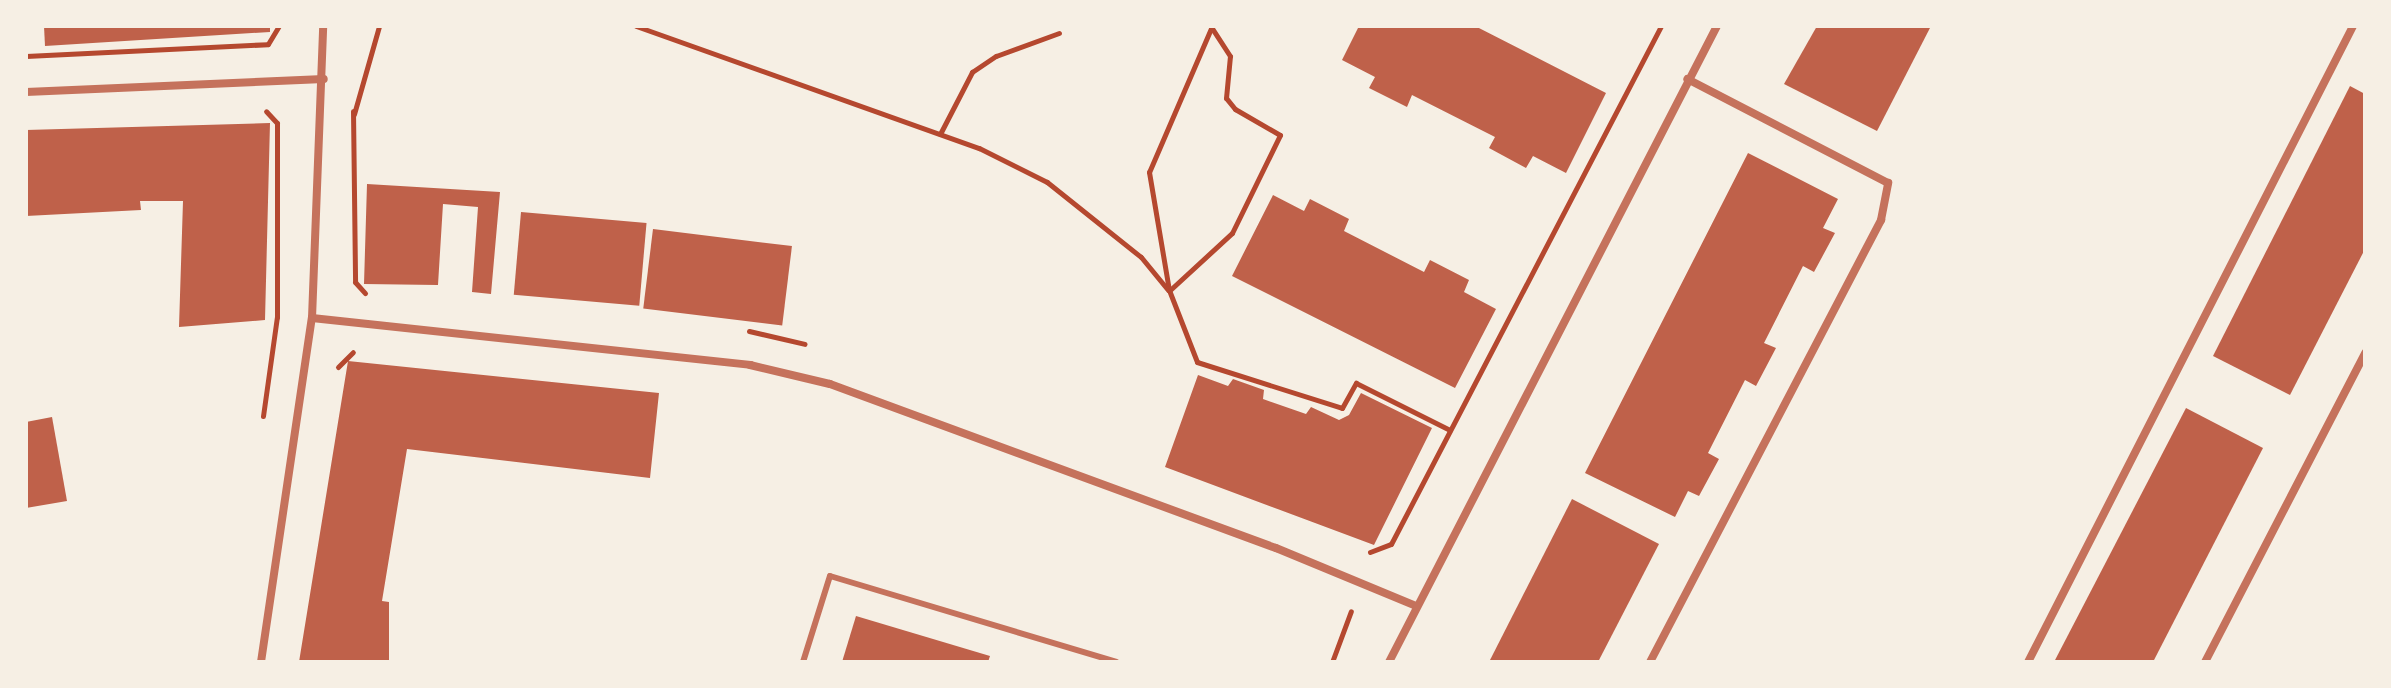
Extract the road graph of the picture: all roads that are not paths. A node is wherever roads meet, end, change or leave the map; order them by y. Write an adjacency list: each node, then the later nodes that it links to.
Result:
1 (323, 26): 4 (street)
2 (1717, 26): 5 (street)
3 (2353, 26): 15 (street)
4 (324, 79): 6 (street); 7 (street)
5 (1687, 79): 9 (street); 14 (street)
6 (26, 92)
7 (312, 318): 9 (street); 10 (street)
8 (2365, 353): 16 (street)
9 (1416, 606): 13 (street)
10 (261, 662)
11 (803, 662): 12 (lane)
12 (1116, 662)
13 (1389, 662)
14 (1650, 662)
15 (2028, 662)
16 (2205, 662)

